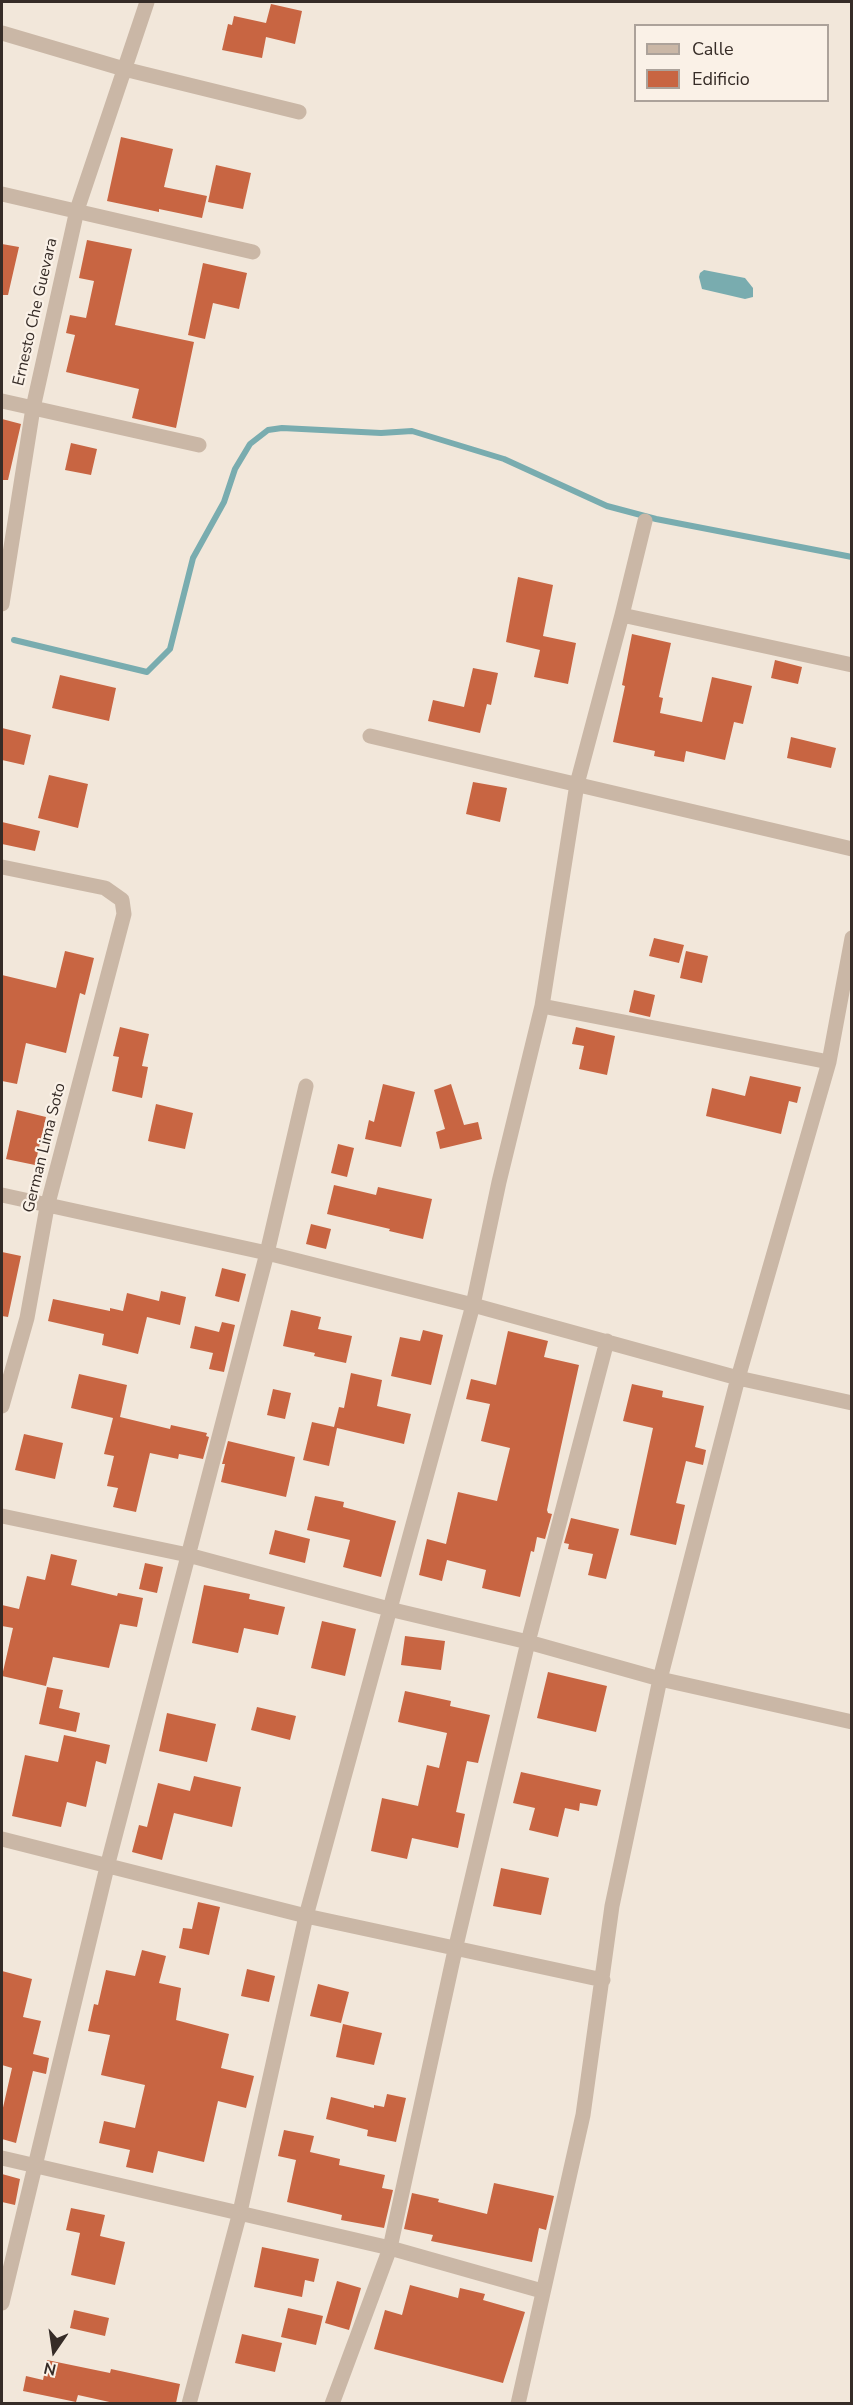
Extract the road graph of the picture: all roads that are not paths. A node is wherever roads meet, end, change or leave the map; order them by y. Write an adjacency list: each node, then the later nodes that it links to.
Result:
1 (147, 2): 3 (street, Ernesto Che Guevara)
2 (2, 33): 3 (street)
3 (124, 69): 4 (street); 6 (street, Ernesto Che Guevara)
4 (299, 112)
5 (2, 194): 6 (street)
6 (77, 210): 7 (street); 9 (street, Ernesto Che Guevara)
7 (253, 252)
8 (2, 400): 9 (street)
9 (33, 408): 10 (street); 12 (street, Ernesto Che Guevara)
10 (199, 445)
11 (645, 522): 13 (street)
12 (2, 604)
13 (622, 615): 14 (street); 16 (street)
14 (852, 665)
15 (370, 736): 16 (street)
16 (577, 784): 17 (street); 20 (street)
17 (852, 849)
18 (2, 867): 24 (street, German Lima Soto)
19 (852, 938): 21 (street)
20 (542, 1006): 21 (street); 26 (street)
21 (829, 1062): 28 (street)
22 (306, 1086): 25 (street)
23 (2, 1195): 24 (street)
24 (47, 1207): 25 (street); 30 (street, German Lima Soto)
25 (267, 1253): 26 (street); 32 (street)
26 (473, 1305): 27 (street); 33 (street)
27 (607, 1341): 28 (street); 34 (street)
28 (738, 1378): 29 (street); 35 (street)
29 (852, 1403)
30 (2, 1406)
31 (2, 1516): 32 (street)
32 (188, 1555): 33 (street); 38 (street)
33 (389, 1609): 34 (street); 39 (street)
34 (528, 1642): 35 (street); 40 (street)
35 (660, 1679): 36 (street); 41 (street)
36 (852, 1722)
37 (2, 1839): 38 (street)
38 (108, 1867): 39 (street); 43 (street)
39 (306, 1916): 40 (street); 44 (street)
40 (455, 1950): 41 (street); 45 (street)
41 (603, 1980): 46 (street)
42 (2, 2158): 43 (street)
43 (34, 2166): 44 (street); 47 (street)
44 (240, 2212): 45 (street); 48 (street)
45 (390, 2248): 46 (street); 49 (street)
46 (542, 2291): 50 (street)
47 (2, 2303)
48 (189, 2403)
49 (332, 2403)
50 (518, 2403)

